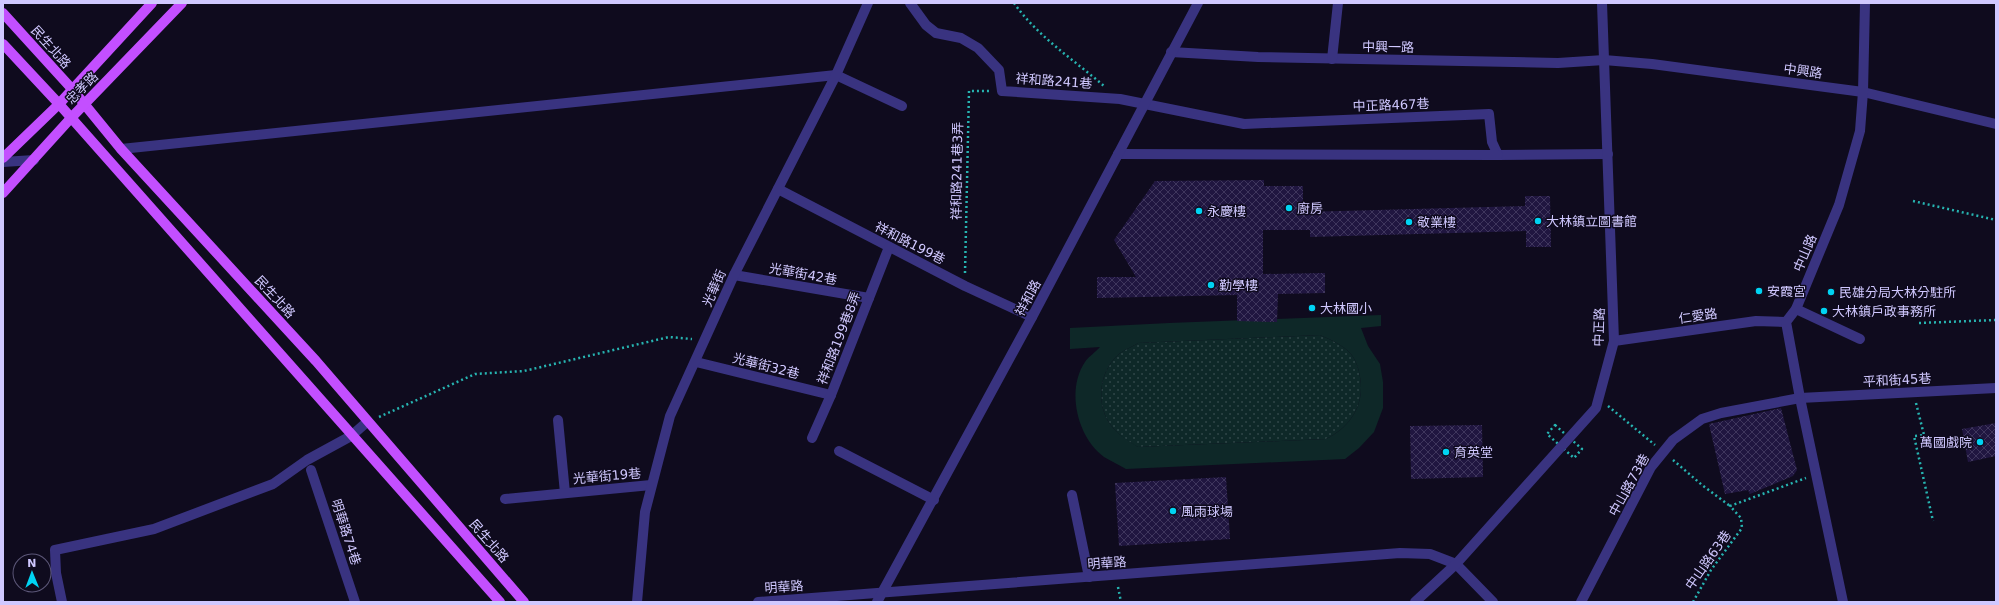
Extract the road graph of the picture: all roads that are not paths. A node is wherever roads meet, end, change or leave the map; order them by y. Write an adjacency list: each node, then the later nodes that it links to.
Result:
1 (152, 3): 15 (main road, 忠孝路)
2 (182, 3): 19 (main road, 忠孝路)
3 (868, 3): 14 (street, 光華街)
4 (910, 3): 17 (street, 祥和路241巷)
5 (1198, 3): 11 (street, 祥和路)
6 (1338, 3): 12 (street)
7 (1602, 3): 13 (street, 中正路)
8 (1865, 3): 16 (street, 中山路)
9 (3, 13): 15 (main road, 民生北路)
10 (3, 44): 18 (main road)
11 (1171, 52): 12 (street, 中興一路); 17 (street, 祥和路)
12 (1332, 59): 13 (street, 中興一路)
13 (1604, 60): 16 (street, 中興路); 25 (street, 中正路)
14 (836, 75): 20 (street); 23 (street); 30 (street, 光華街)
15 (72, 89): 18 (main road, 忠孝路); 19 (main road, 民生北路)
16 (1863, 92): 22 (street, 中興路); 35 (street, 中山路)
17 (1144, 103): 24 (street, 祥和路); 26 (street, 中正路467巷)
18 (59, 104): 21 (main road); 27 (main road, 忠孝路)
19 (85, 105): 21 (main road, 忠孝路); 23 (main road, 民生北路)
20 (902, 106)
21 (71, 118): 28 (main road, 忠孝路); 46 (main road)
22 (1996, 124)
23 (121, 148): 45 (main road, 民生北路)
24 (1118, 154): 26 (street); 36 (street, 祥和路)
25 (1608, 154): 26 (street); 39 (street, 中正路)
26 (1498, 155)
27 (3, 158)
28 (34, 160): 29 (street); 31 (main road, 忠孝路)
29 (3, 162)
30 (778, 189): 32 (street, 祥和路199巷); 33 (street, 光華街)
31 (3, 193)
32 (888, 247): 34 (street, 祥和路199巷8弄); 36 (street, 祥和路199巷)
33 (734, 275): 34 (street, 光華街42巷); 40 (street, 光華街)
34 (869, 298): 42 (street, 祥和路199巷8弄)
35 (1796, 308): 37 (street, 中山路); 38 (street)
36 (1032, 318): 54 (street, 祥和路)
37 (1786, 322): 39 (street, 仁愛路); 43 (street)
38 (1860, 338)
39 (1614, 341): 55 (street, 中正路)
40 (696, 362): 42 (street, 光華街32巷); 50 (street, 光華街)
41 (1996, 388): 43 (street, 平和街45巷)
42 (831, 395): 47 (street, 祥和路199巷8弄)
43 (1800, 398): 66 (street, 中山路73巷); 67 (street)
44 (558, 420): 51 (street, 光華街19巷)
45 (367, 422): 46 (street); 61 (main road, 民生北路)
46 (351, 436): 58 (street); 60 (main road)
47 (812, 438)
48 (839, 451): 54 (street)
49 (311, 470): 59 (street, 明華路74巷)
50 (651, 485): 51 (street, 光華街19巷); 62 (street, 光華街)
51 (565, 493): 53 (street, 光華街19巷)
52 (1072, 495): 56 (street)
53 (505, 498)
54 (934, 500): 57 (street, 祥和路)
55 (1456, 564): 56 (street, 明華路); 64 (street, 中正路); 65 (street)
56 (1089, 577): 57 (street, 明華路)
57 (878, 597): 63 (street, 明華路)
58 (62, 602)
59 (355, 602)
60 (500, 602)
61 (524, 602)
62 (637, 602)
63 (758, 602)
64 (1415, 602)
65 (1493, 602)
66 (1581, 602)
67 (1843, 602)

